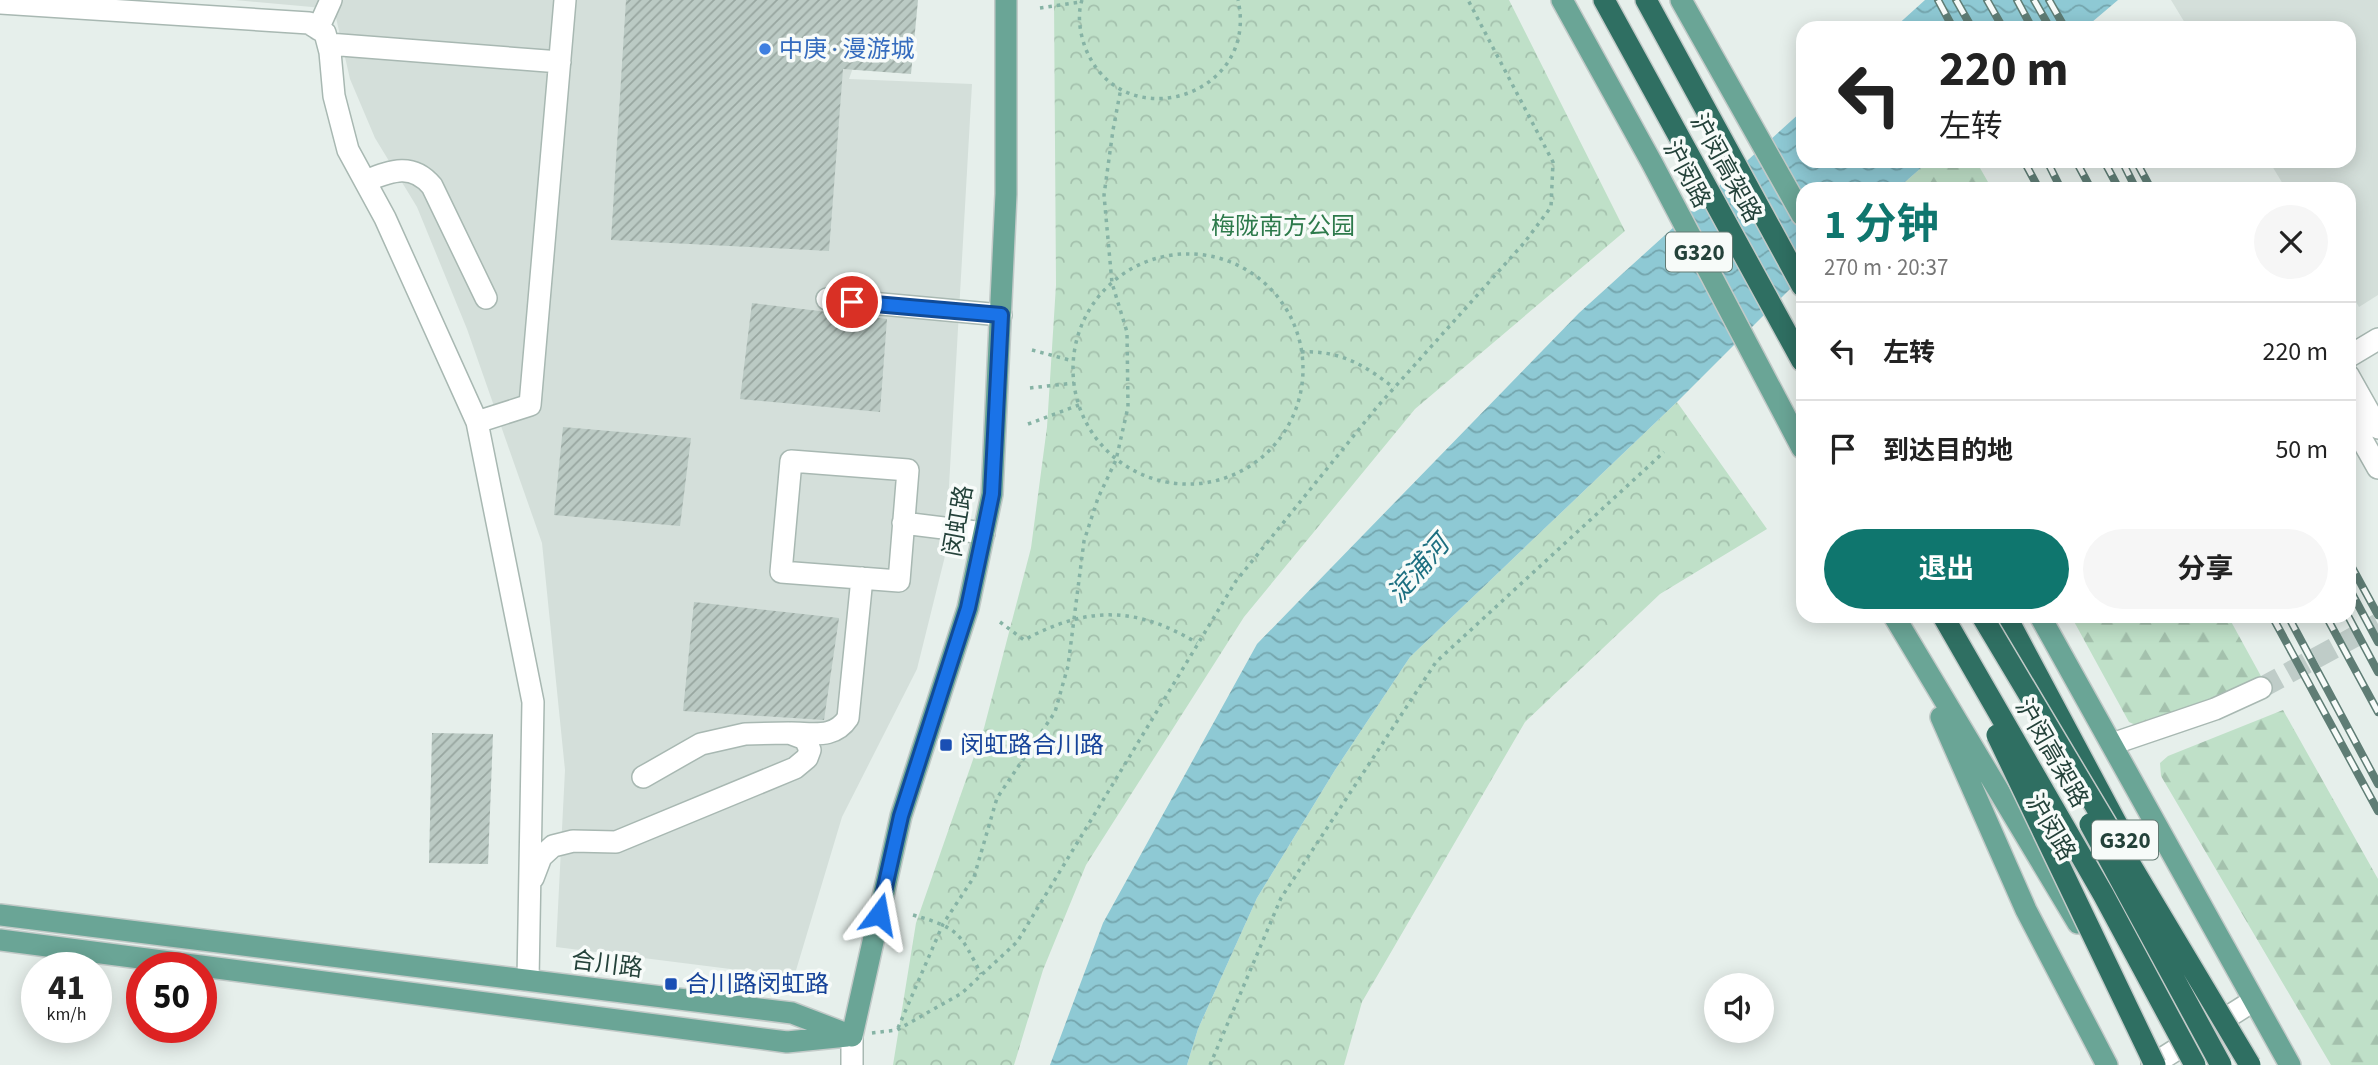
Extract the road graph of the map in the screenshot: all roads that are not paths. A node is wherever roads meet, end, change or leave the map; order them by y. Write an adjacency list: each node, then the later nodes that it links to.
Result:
1 (331, 0): 10 (street)
2 (565, 0): 11 (street)
3 (1006, 0): 17 (main road, 闵虹路)
4 (1562, 0): 25 (main road, 沪闵路 / G320)
5 (1604, 0): 19 (highway, 沪闵高架路)
6 (1646, 0): 14 (highway, 沪闵高架路)
7 (1681, 0): 13 (main road)
8 (0, 3): 9 (street)
9 (109, 5): 10 (street)
10 (323, 37): 11 (street); 12 (street)
11 (560, 62): 22 (street)
12 (365, 181): 15 (street); 22 (street)
13 (1796, 204)
14 (1796, 275)
15 (486, 298)
16 (827, 299): 17 (street)
17 (1001, 315): 28 (main road, 闵虹路)
18 (2378, 338): 20 (street)
19 (1796, 350)
20 (2356, 352)
21 (2356, 389): 23 (street)
22 (477, 422): 44 (street)
23 (2378, 428)
24 (2356, 429): 26 (street)
25 (1796, 437)
26 (2378, 468)
27 (903, 523): 28 (street); 29 (street); 29 (street)
28 (984, 533): 50 (main road, 闵虹路)
29 (862, 578): 39 (street)
30 (1898, 623): 37 (main road, 沪闵路)
31 (1944, 623): 51 (highway, bridge)
32 (1945, 623): 54 (highway, 沪闵高架路, bridge)
33 (1984, 623): 55 (highway, 沪闵高架路, bridge)
34 (1984, 623): 57 (highway, bridge)
35 (2010, 623): 49 (highway, G320)
36 (2044, 623): 41 (main road)
37 (1906, 639): 51 (main road, 沪闵路); 53 (main road)
38 (2261, 688): 41 (street)
39 (841, 729): 40 (street); 42 (street)
40 (789, 733): 42 (street); 43 (street)
41 (2112, 744): 48 (main road)
42 (802, 761): 44 (street)
43 (642, 777)
44 (530, 887): 47 (street)
45 (0, 915): 47 (main road, 合川路)
46 (0, 940): 50 (main road)
47 (528, 980): 50 (main road, 合川路)
48 (2253, 1001): 49 (street); 58 (main road)
49 (2219, 1023): 51 (street); 56 (highway, G320)
50 (852, 1036): 52 (street)
51 (2158, 1064)
52 (852, 1065)
53 (2107, 1065)
54 (2195, 1065)
55 (2221, 1065)
56 (2242, 1065)
57 (2250, 1065)
58 (2290, 1065)

